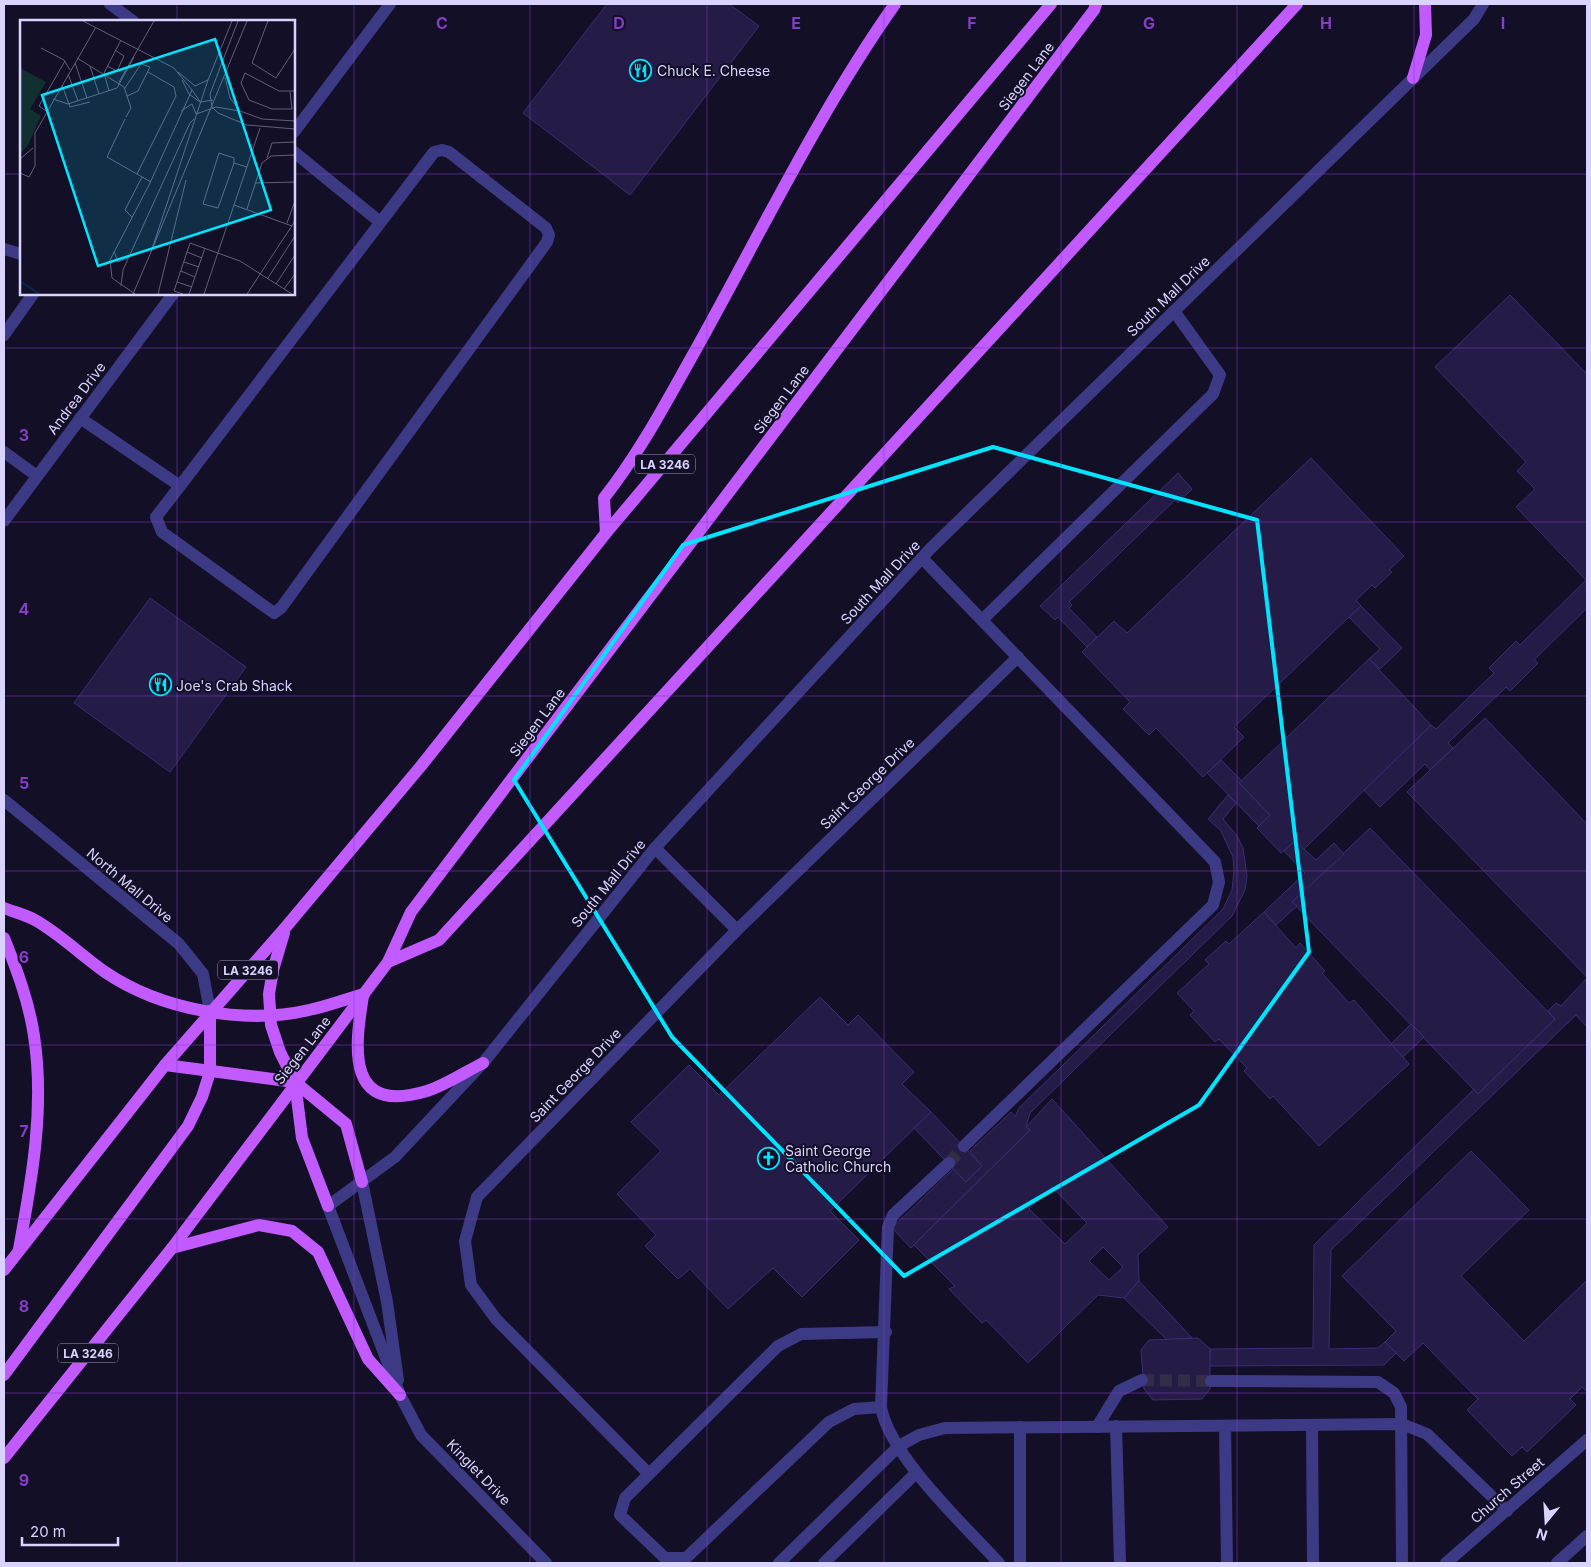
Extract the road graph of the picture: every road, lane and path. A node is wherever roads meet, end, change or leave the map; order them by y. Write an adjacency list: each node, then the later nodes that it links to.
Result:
1 (110, 4): 9 (street)
2 (390, 4): 11 (street)
3 (895, 4): 25 (main road)
4 (1051, 4): 25 (main road, Siegen Lane / LA 3246)
5 (1096, 4): 35 (main road, Siegen Lane / LA 3246)
6 (1297, 4): 35 (main road)
7 (1425, 4): 10 (main road)
8 (1483, 4): 10 (street, South Mall Drive)
9 (132, 20)
10 (1413, 78): 18 (street, South Mall Drive)
11 (295, 131)
12 (295, 153): 13 (street)
13 (380, 222): 23 (street); 23 (street)
14 (4, 249): 15 (street)
15 (20, 254)
16 (32, 295): 19 (street)
17 (172, 295): 20 (street, Andrea Drive)
18 (1174, 312): 26 (street, South Mall Drive); 27 (street)
19 (4, 335)
20 (80, 418): 22 (street, Andrea Drive); 23 (street)
21 (4, 452): 22 (street)
22 (37, 476): 24 (street, Andrea Drive)
23 (180, 486)
24 (4, 521)
25 (606, 533): 32 (main road, Siegen Lane / LA 3246)
26 (922, 558): 27 (street); 30 (street, South Mall Drive)
27 (982, 620): 28 (street)
28 (1018, 657): 33 (street, Saint George Drive); 43 (street)
29 (4, 800): 37 (street, North Mall Drive)
30 (655, 848): 33 (street); 39 (street, South Mall Drive)
31 (4, 908): 37 (main road)
32 (285, 928): 37 (main road, Siegen Lane / LA 3246); 38 (main road)
33 (737, 930): 66 (street, Saint George Drive)
34 (4, 938): 48 (main road)
35 (388, 962): 36 (main road, Siegen Lane / LA 3246)
36 (364, 994): 38 (main road); 39 (main road); 42 (main road, Siegen Lane / LA 3246)
37 (210, 1011): 38 (main road); 40 (main road, Siegen Lane / LA 3246); 41 (main road)
38 (270, 1015): 42 (main road)
39 (483, 1063): 45 (street, South Mall Drive)
40 (165, 1065): 41 (main road); 48 (main road, Siegen Lane / LA 3246)
41 (210, 1072): 42 (main road); 51 (main road)
42 (295, 1082): 45 (main road); 46 (main road); 47 (main road, Siegen Lane / LA 3246)
43 (964, 1146)
44 (949, 1163): 50 (street)
45 (362, 1182): 46 (street, South Mall Drive); 54 (street, Kinglet Drive)
46 (328, 1206): 54 (street, Kinglet Drive)
47 (172, 1248): 54 (main road); 64 (main road, Siegen Lane / LA 3246)
48 (19, 1250): 49 (main road, Siegen Lane / LA 3246)
49 (4, 1270)
50 (886, 1332): 55 (street); 66 (street)
51 (4, 1375)
52 (1142, 1380): 61 (street)
53 (1211, 1381): 56 (street)
54 (400, 1395): 69 (street, Kinglet Drive)
55 (882, 1407): 63 (street); 66 (street)
56 (1402, 1424): 57 (street); 67 (street); 77 (street)
57 (1312, 1425): 59 (street); 76 (street)
58 (1116, 1426): 59 (street); 61 (street); 74 (street)
59 (1225, 1426): 75 (street)
60 (1020, 1427): 61 (street); 63 (street); 73 (street)
61 (1097, 1427)
62 (1587, 1440): 67 (street, Church Street)
63 (899, 1446): 65 (street); 70 (street)
64 (4, 1458)
65 (916, 1473): 71 (street); 72 (street)
66 (648, 1474)
67 (1507, 1510): 78 (street, Church Street)
68 (1587, 1536): 79 (street)
69 (546, 1563)
70 (779, 1563)
71 (824, 1563)
72 (999, 1563)
73 (1020, 1563)
74 (1120, 1563)
75 (1227, 1563)
76 (1313, 1563)
77 (1402, 1563)
78 (1446, 1563)
79 (1557, 1563)

